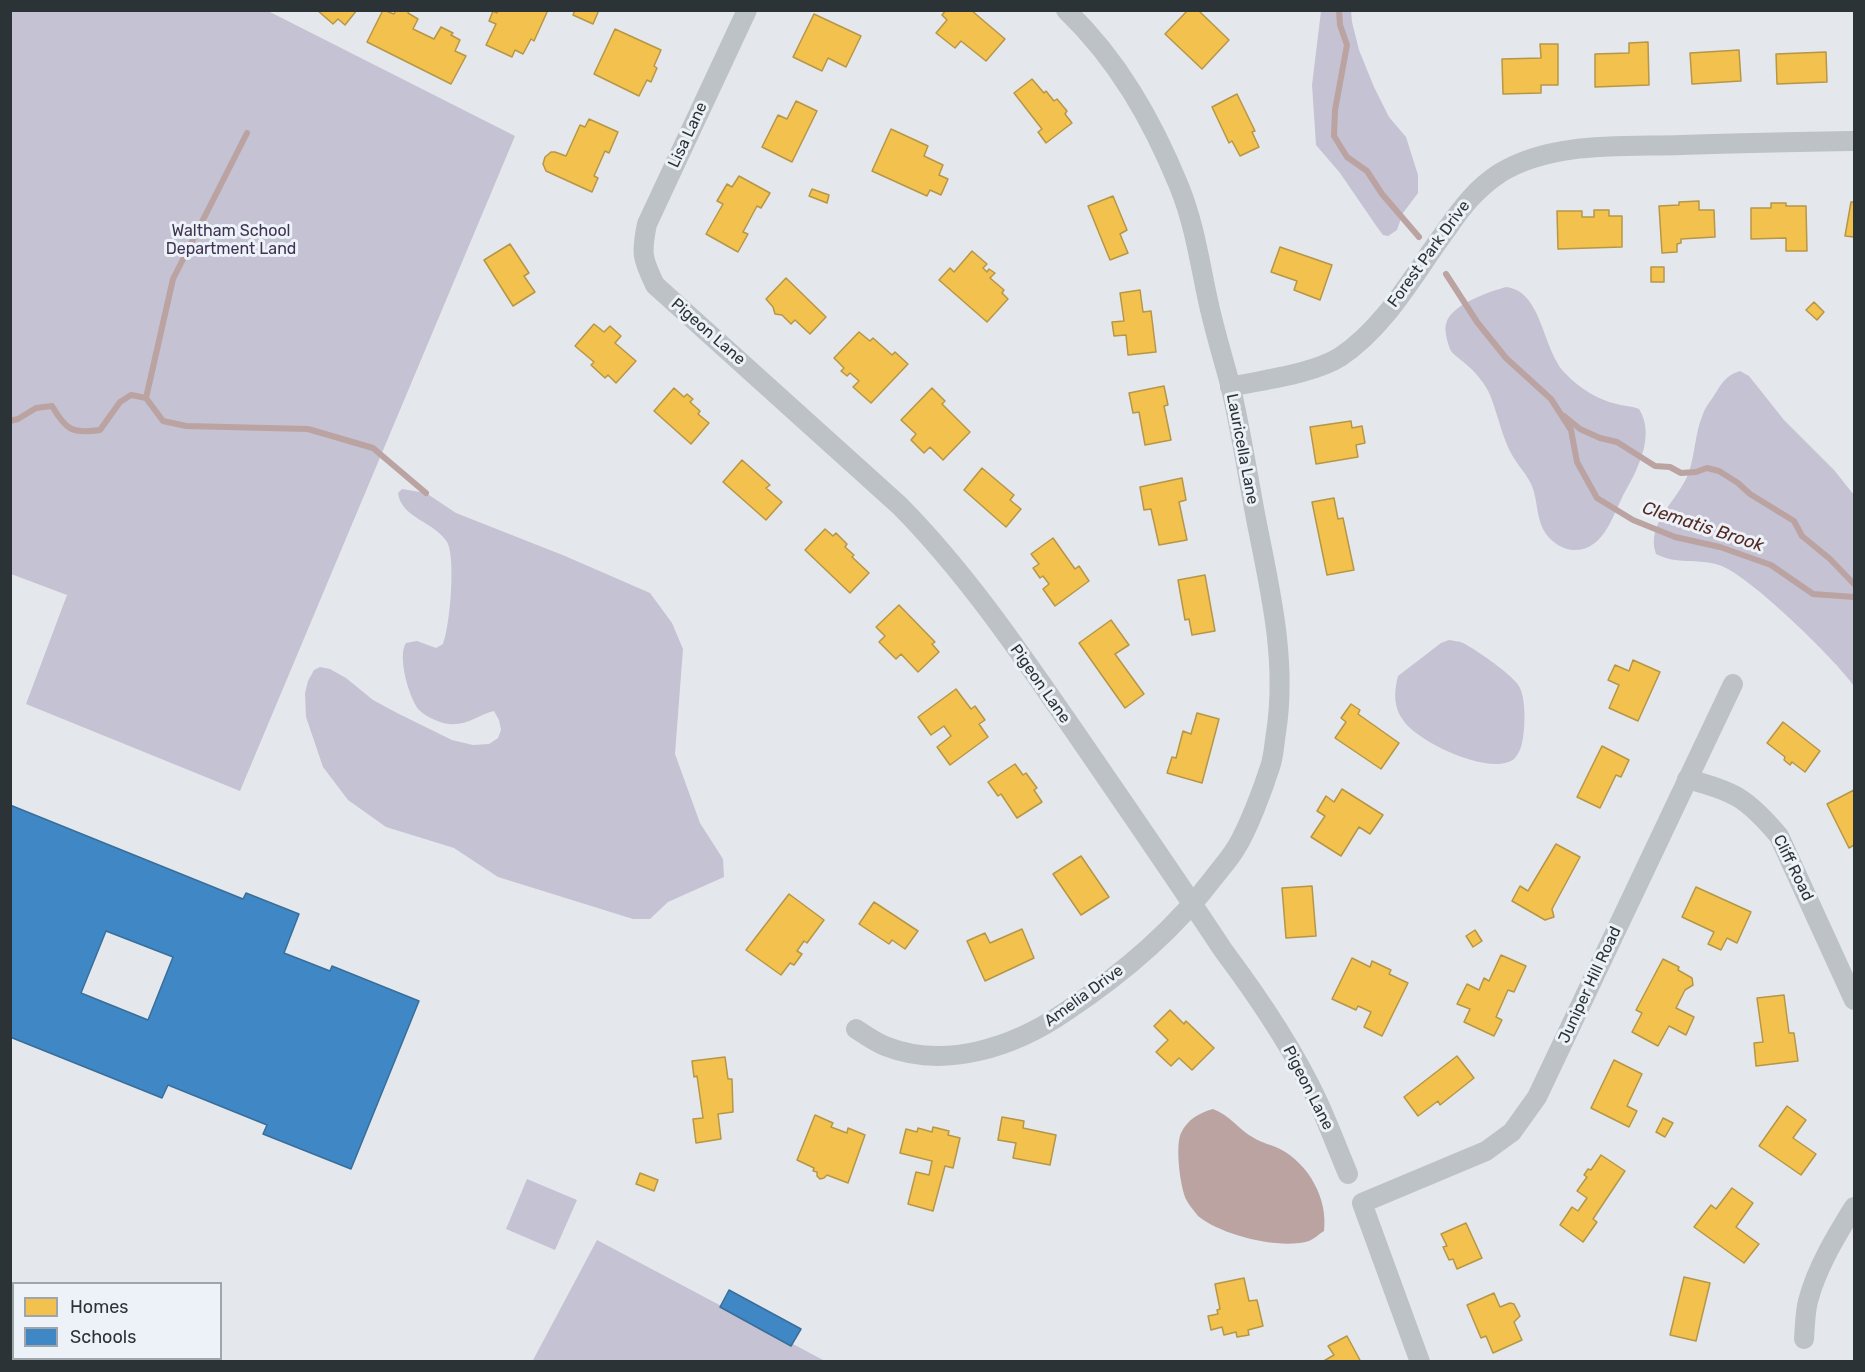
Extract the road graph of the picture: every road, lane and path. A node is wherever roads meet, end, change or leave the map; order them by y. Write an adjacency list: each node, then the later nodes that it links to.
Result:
1 (747, 10): 4 (street, Lisa Lane)
2 (1066, 10): 5 (street, Lauricella Lane)
3 (1854, 141): 5 (street, Forest Park Drive)
4 (645, 263): 8 (street, Pigeon Lane)
5 (1230, 387): 8 (street, Lauricella Lane)
6 (1733, 684): 7 (street, Juniper Hill Road)
7 (1687, 779): 9 (street, Cliff Road); 14 (street, Juniper Hill Road)
8 (1193, 905): 10 (street, Amelia Drive); 11 (street, Pigeon Lane)
9 (1854, 1000)
10 (856, 1029)
11 (1348, 1174)
12 (1854, 1207): 13 (street)
13 (1804, 1339)
14 (1420, 1362)

